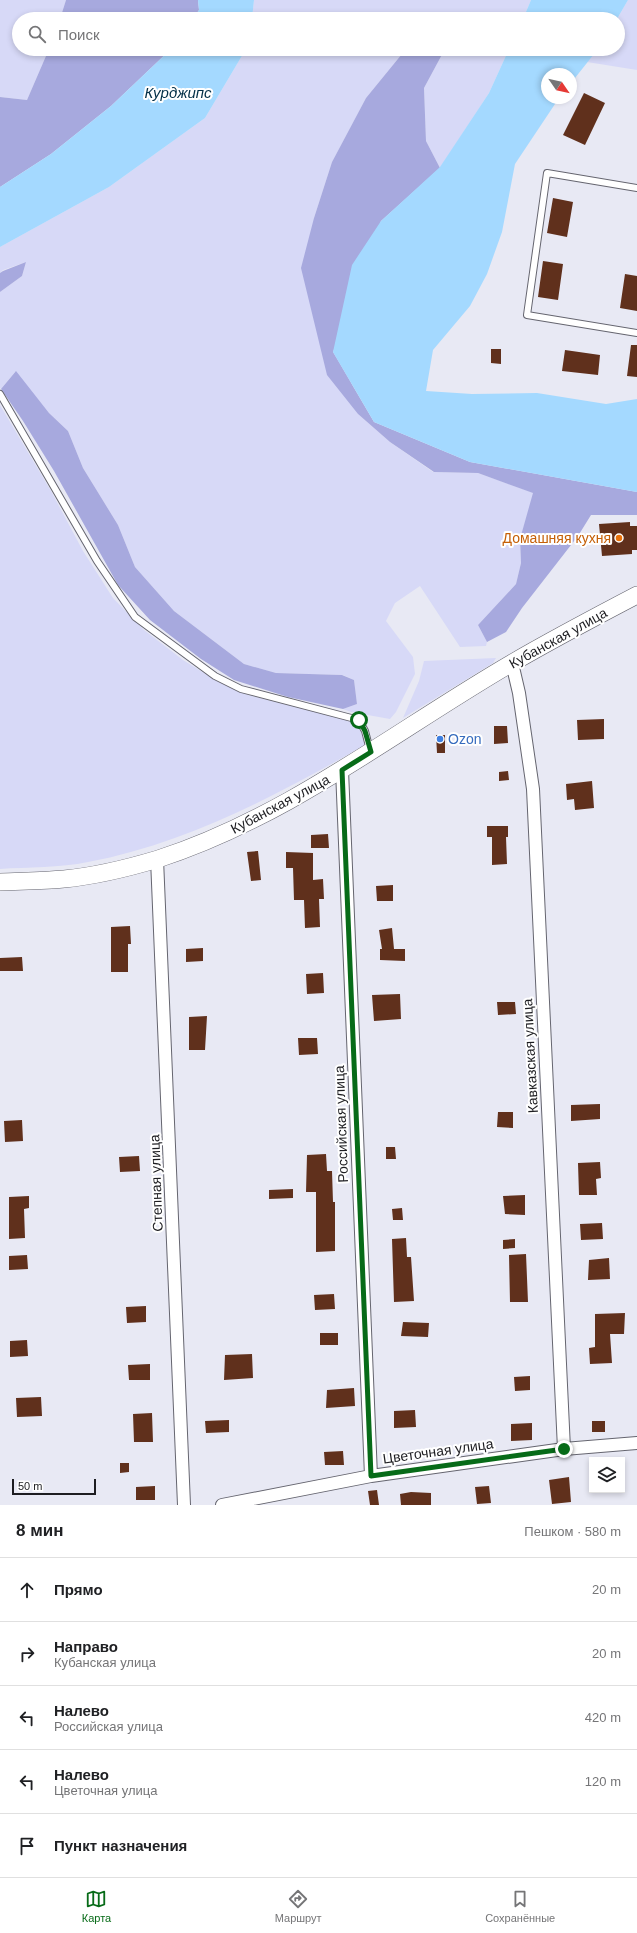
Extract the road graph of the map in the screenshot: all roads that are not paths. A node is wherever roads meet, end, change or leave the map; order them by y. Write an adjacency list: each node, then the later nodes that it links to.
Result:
1 (637, 188): 2 (lane)
2 (637, 333)
3 (0, 394): 6 (lane)
4 (637, 595): 5 (main road, Кубанская улица)
5 (512, 663): 6 (main road, Кубанская улица); 11 (street, Кавказская улица)
6 (371, 752): 7 (main road, Кубанская улица)
7 (342, 770): 8 (main road, Кубанская улица); 12 (street, Российская улица)
8 (157, 859): 9 (main road, Кубанская улица); 13 (street, Степная улица)
9 (0, 882)
10 (637, 1443): 11 (street, Цветочная улица)
11 (564, 1449): 12 (street, Цветочная улица)
12 (371, 1476): 14 (street, Цветочная улица)
13 (184, 1505)
14 (222, 1505)

